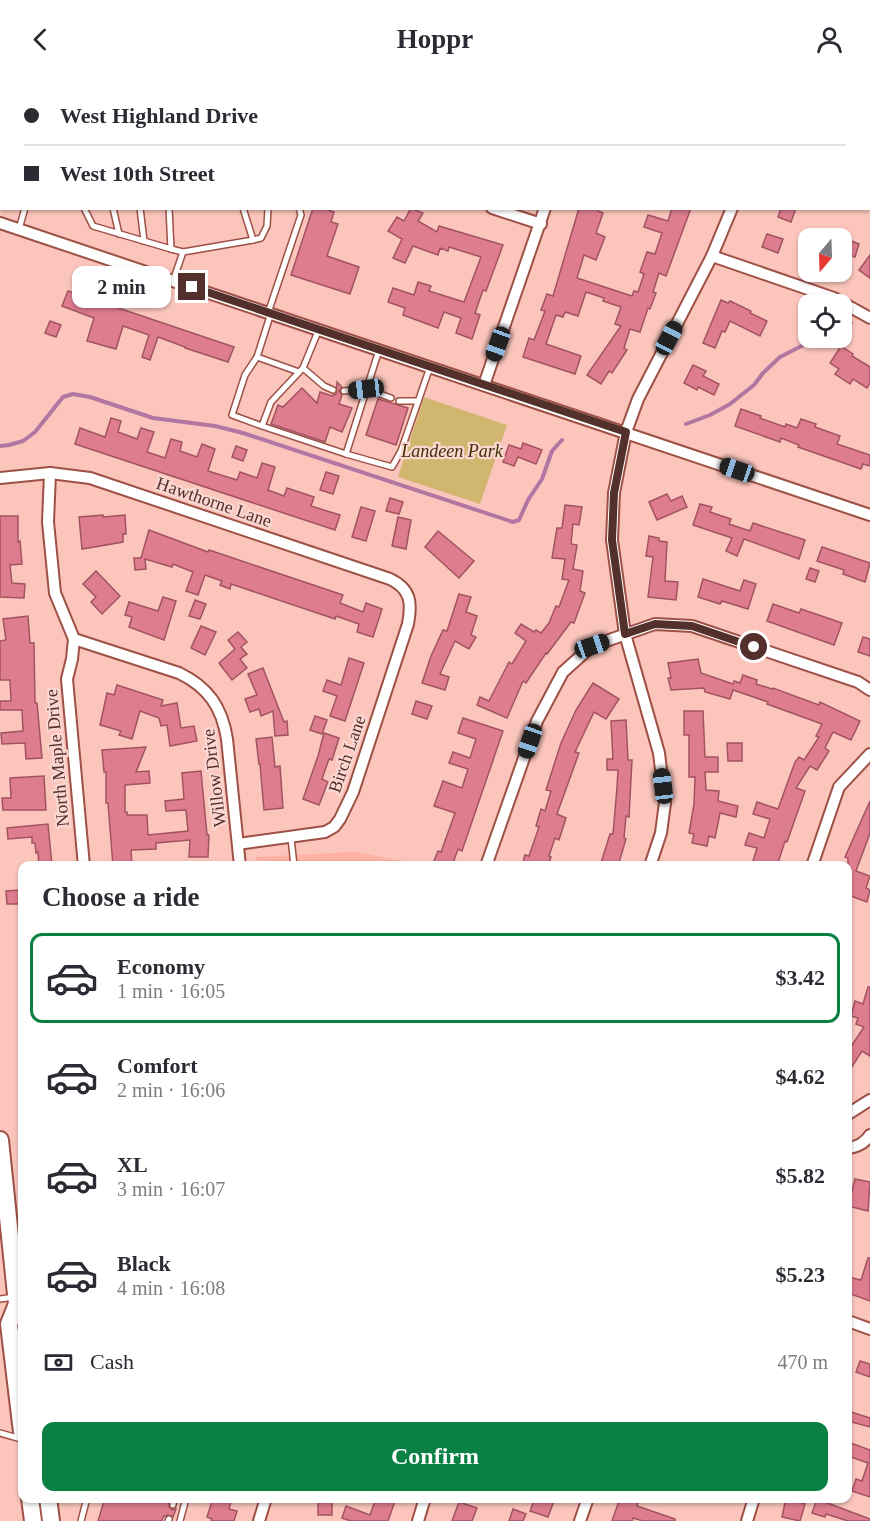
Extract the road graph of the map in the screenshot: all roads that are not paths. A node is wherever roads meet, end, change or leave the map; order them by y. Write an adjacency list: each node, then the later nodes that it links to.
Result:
1 (24, 210): 14 (lane)
2 (85, 210): 15 (lane)
3 (113, 210): 15 (lane)
4 (140, 210): 17 (lane)
5 (169, 210): 18 (lane)
6 (244, 210): 16 (lane)
7 (268, 210): 16 (lane)
8 (300, 210): 22 (lane)
9 (498, 210): 13 (street)
10 (544, 210): 13 (street)
11 (731, 210): 20 (street)
12 (0, 223): 14 (street)
13 (541, 224): 29 (street)
14 (19, 229): 21 (street)
15 (119, 234): 17 (lane)
16 (253, 240): 19 (lane)
17 (144, 241): 18 (lane)
18 (171, 249): 19 (lane)
19 (183, 252): 21 (lane)
20 (712, 256): 23 (street); 37 (street)
21 (173, 281): 22 (street)
22 (269, 313): 24 (street); 26 (lane)
23 (870, 318)
24 (319, 329): 25 (street); 28 (lane)
25 (379, 350): 27 (street); 30 (lane)
26 (257, 357): 28 (lane); 36 (lane)
27 (430, 367): 29 (street); 35 (lane)
28 (301, 370): 31 (lane); 36 (lane)
29 (484, 385): 37 (street)
30 (366, 389): 32 (lane); 33 (lane); 38 (lane)
31 (333, 390)
32 (344, 391)
33 (391, 398)
34 (399, 401): 35 (lane)
35 (418, 401): 38 (lane)
36 (262, 426): 38 (lane)
37 (626, 432): 41 (street); 43 (street)
38 (346, 454)
39 (50, 473): 40 (street, Hawthorne Lane); 42 (street, Hawthorne Lane); 44 (street)
40 (0, 478)
41 (870, 515)
42 (408, 594): 47 (street, Birch Lane)
43 (625, 634): 45 (street); 52 (street); 53 (street)
44 (74, 639): 48 (street, Willow Drive); 49 (street, North Maple Drive)
45 (870, 690)
46 (870, 754): 54 (street)
47 (291, 838): 48 (street, Birch Lane); 51 (lane)
48 (238, 844): 50 (street, Willow Drive)
49 (84, 861)
50 (240, 861)
51 (293, 861)
52 (488, 861)
53 (652, 861)
54 (814, 861)
55 (870, 1100): 56 (street)
56 (852, 1111)
57 (870, 1135): 59 (street)
58 (0, 1140): 60 (main road)
59 (852, 1148)
60 (4, 1233): 61 (main road)
61 (16, 1304): 64 (main road)
62 (852, 1323): 63 (street)
63 (870, 1329)
64 (18, 1399)
65 (0, 1433): 66 (lane)
66 (18, 1438)
67 (31, 1503): 75 (main road)
68 (49, 1503): 76 (main road)
69 (86, 1503): 77 (lane)
70 (185, 1503): 78 (lane)
71 (265, 1503): 79 (street)
72 (423, 1503): 80 (street)
73 (586, 1503): 81 (street)
74 (752, 1503): 82 (street)
75 (33, 1521)
76 (51, 1521)
77 (81, 1521)
78 (180, 1521)
79 (259, 1521)
80 (418, 1521)
81 (580, 1521)
82 (747, 1521)

